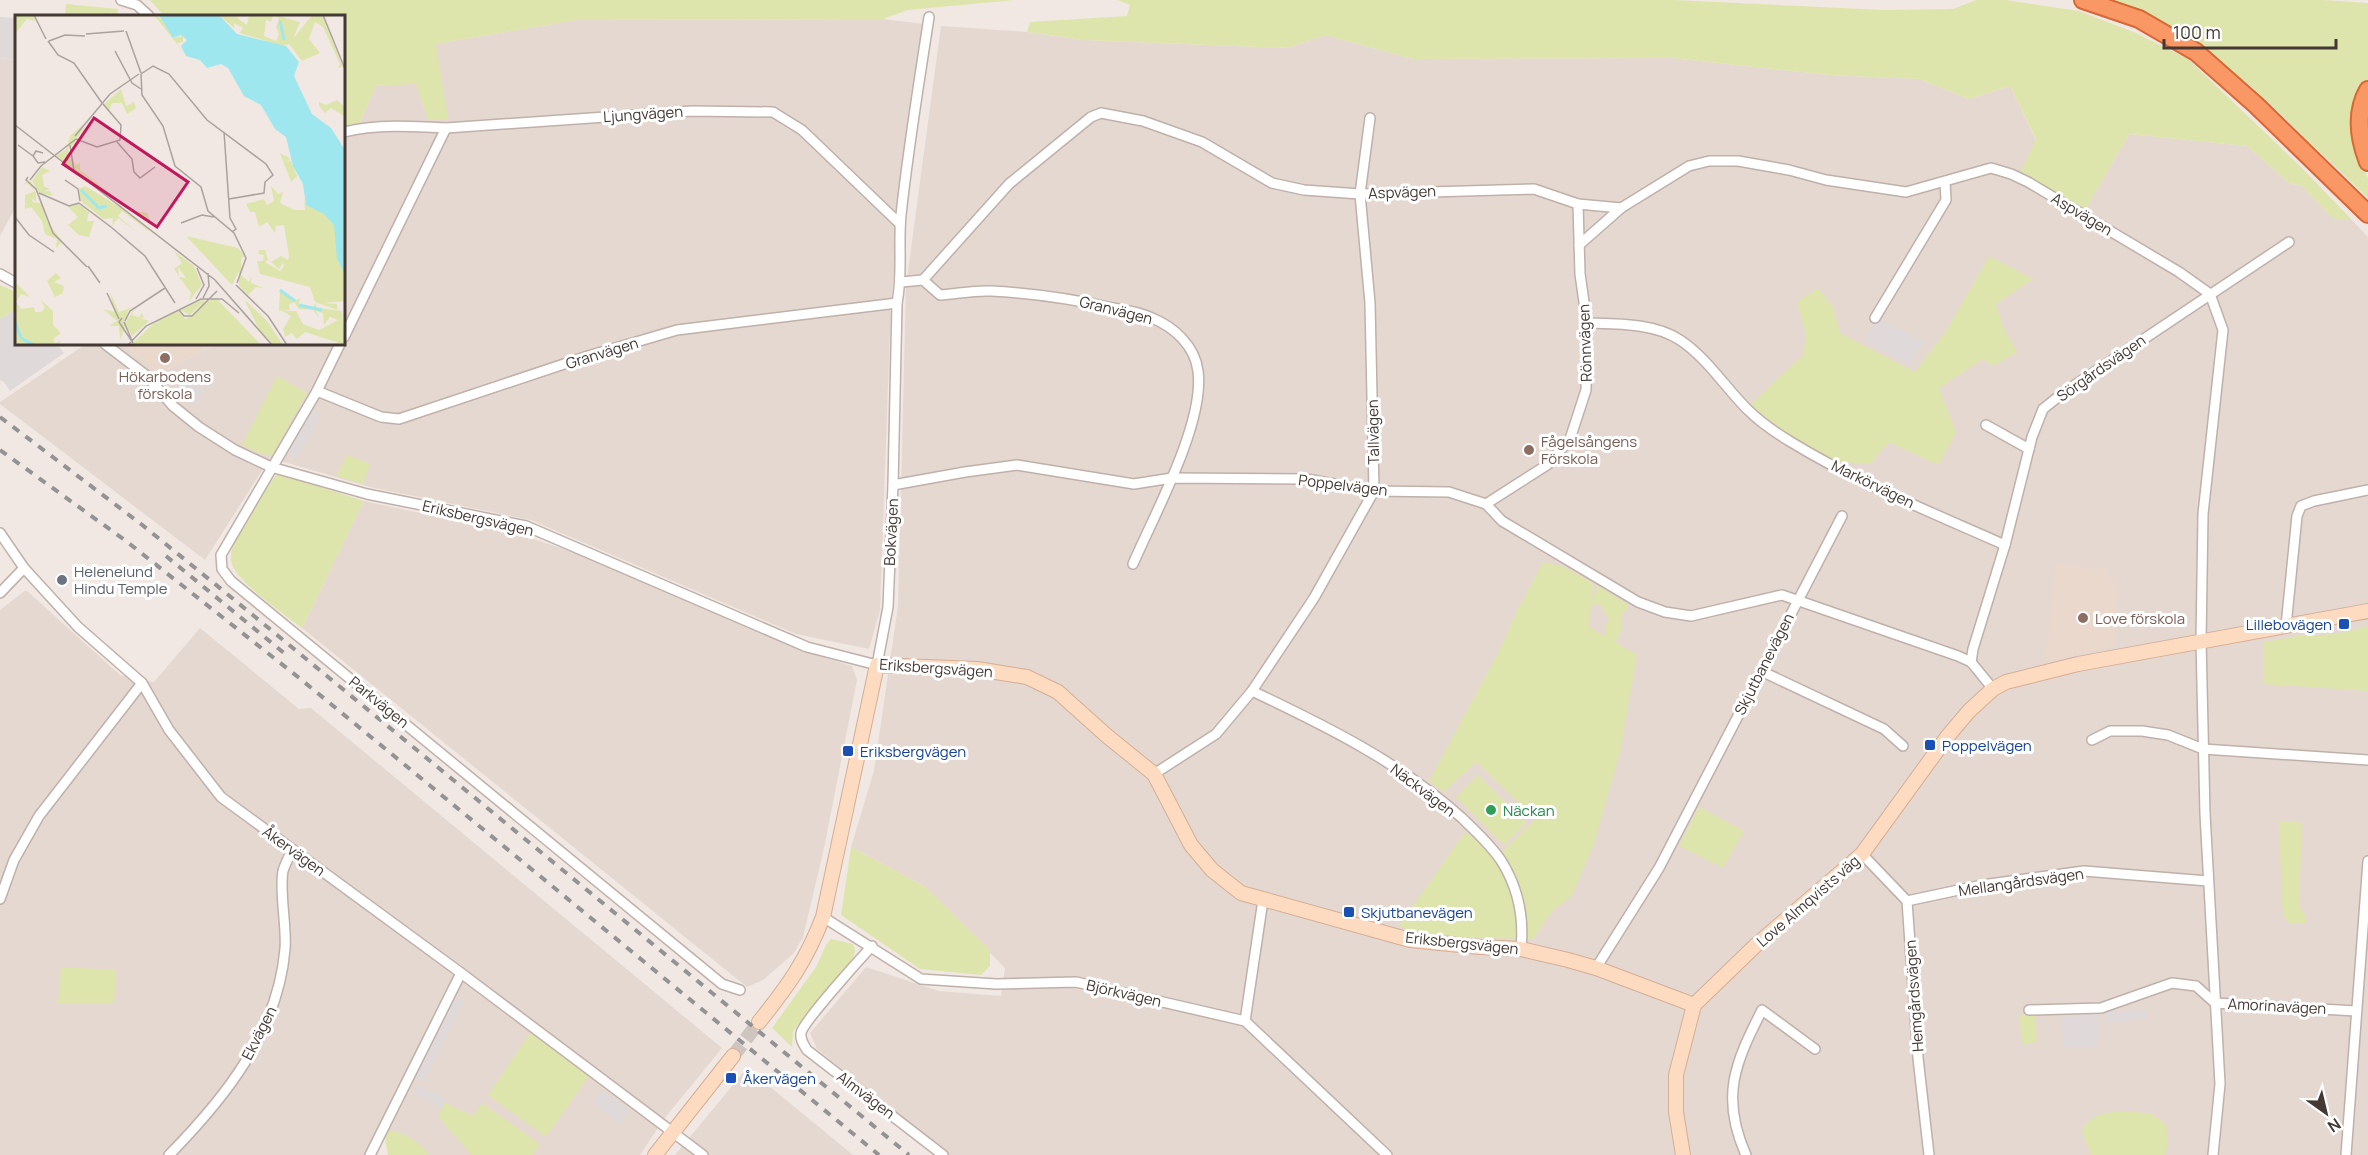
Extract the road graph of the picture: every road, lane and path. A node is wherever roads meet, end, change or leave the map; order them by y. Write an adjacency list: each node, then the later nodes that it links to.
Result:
1 (121, 0): 3 (street)
2 (2083, 0): 14 (highway)
3 (148, 15)
4 (929, 17): 15 (street, Bokvägen)
5 (2368, 90): 9 (highway)
6 (1370, 118): 11 (street, Tallvägen)
7 (446, 128): 8 (street, Ljungvägen); 15 (street, Ljungvägen); 26 (street)
8 (345, 132)
9 (2368, 162)
10 (1945, 182): 13 (street, Aspvägen); 22 (street, Aspvägen); 24 (street)
11 (1360, 194): 12 (street, Aspvägen); 19 (street, Aspvägen); 36 (street, Tallvägen)
12 (1578, 204): 13 (street, Aspvägen); 17 (street, Rönnvägen)
13 (1621, 208): 17 (street)
14 (2368, 214)
15 (900, 224): 21 (street, Bokvägen)
16 (2289, 242): 22 (street, Sörgårdsvägen)
17 (1580, 245): 25 (street, Rönnvägen)
18 (0, 274): 20 (street)
19 (923, 280): 21 (street); 33 (street, Granvägen)
20 (15, 282)
21 (901, 282): 23 (street, Bokvägen)
22 (2210, 294): 31 (street, Sörgårdsvägen); 47 (street)
23 (897, 303): 29 (street, Granvägen); 34 (street, Bokvägen)
24 (1875, 318)
25 (1587, 323): 37 (street, Rönnvägen); 40 (street, Markörvägen)
26 (345, 335)
27 (106, 345): 32 (street, Eriksbergsvägen)
28 (340, 345): 29 (street, Parkvägen)
29 (317, 391): 32 (street, Parkvägen)
30 (1986, 425): 31 (street)
31 (2029, 449): 40 (street, Sörgårdsvägen)
32 (271, 467): 49 (street, Eriksbergsvägen); 71 (street, Parkvägen)
33 (1172, 478): 34 (street, Poppelvägen); 36 (street, Poppelvägen); 41 (street)
34 (893, 485): 49 (street, Bokvägen)
35 (2368, 490): 46 (street)
36 (1374, 491): 37 (street, Poppelvägen); 53 (street)
37 (1486, 504): 44 (street, Poppelvägen)
38 (1842, 516): 44 (street, Skjutbanevägen)
39 (0, 532): 42 (street, Åkervägen)
40 (2004, 545): 48 (street, Sörgårdsvägen)
41 (1133, 564)
42 (24, 568): 43 (street); 51 (street, Åkervägen)
43 (0, 593)
44 (1797, 602): 48 (street, Poppelvägen); 50 (street, Skjutbanevägen)
45 (2368, 611): 46 (street, Love Almqvists väg)
46 (2286, 626): 47 (street, Love Almqvists väg)
47 (2201, 641): 52 (street, Love Almqvists väg); 56 (street)
48 (1971, 662): 52 (street)
49 (877, 665): 58 (street, Eriksbergsvägen); 66 (street, Bokvägen)
50 (1761, 671): 55 (street); 69 (street, Skjutbanevägen)
51 (142, 683): 59 (street, Åkervägen); 63 (street)
52 (1993, 689): 60 (street, Love Almqvists väg)
53 (1252, 691): 58 (street); 68 (street, Näckvägen)
54 (2092, 740): 56 (street)
55 (1904, 746)
56 (2204, 749): 57 (street); 62 (street)
57 (2368, 760)
58 (1154, 774): 64 (street, Eriksbergsvägen)
59 (292, 850): 70 (street, Åkervägen); 81 (street, Ekvägen)
60 (1862, 854): 65 (street); 73 (street, Love Almqvists väg)
61 (2368, 861): 75 (street)
62 (2208, 881): 65 (street, Mellangårdsvägen); 72 (street)
63 (0, 899)
64 (1263, 900): 68 (street, Eriksbergsvägen); 76 (street)
65 (1907, 901): 89 (street, Hemgårdsvägen)
66 (823, 917): 67 (street, Björkvägen); 77 (street, Bokvägen)
67 (872, 946): 76 (street, Björkvägen); 85 (street, Almvägen)
68 (1521, 949): 69 (street, Eriksbergsvägen)
69 (1596, 968): 73 (street, Eriksbergsvägen)
70 (461, 973): 80 (street, Åkervägen); 82 (street)
71 (740, 990)
72 (2215, 1003): 74 (street, Amorinavägen); 75 (street, Amorinavägen); 90 (street)
73 (1694, 1005): 87 (street)
74 (2029, 1010)
75 (2356, 1011): 91 (street)
76 (1245, 1021): 86 (street)
77 (759, 1022)
78 (1815, 1049): 88 (street)
79 (733, 1056): 80 (street)
80 (672, 1132): 83 (street); 84 (street, Åkervägen)
81 (169, 1155)
82 (370, 1155)
83 (655, 1155)
84 (703, 1155)
85 (943, 1155)
86 (1387, 1155)
87 (1683, 1155)
88 (1746, 1155)
89 (1930, 1155)
90 (2214, 1155)
91 (2346, 1155)

